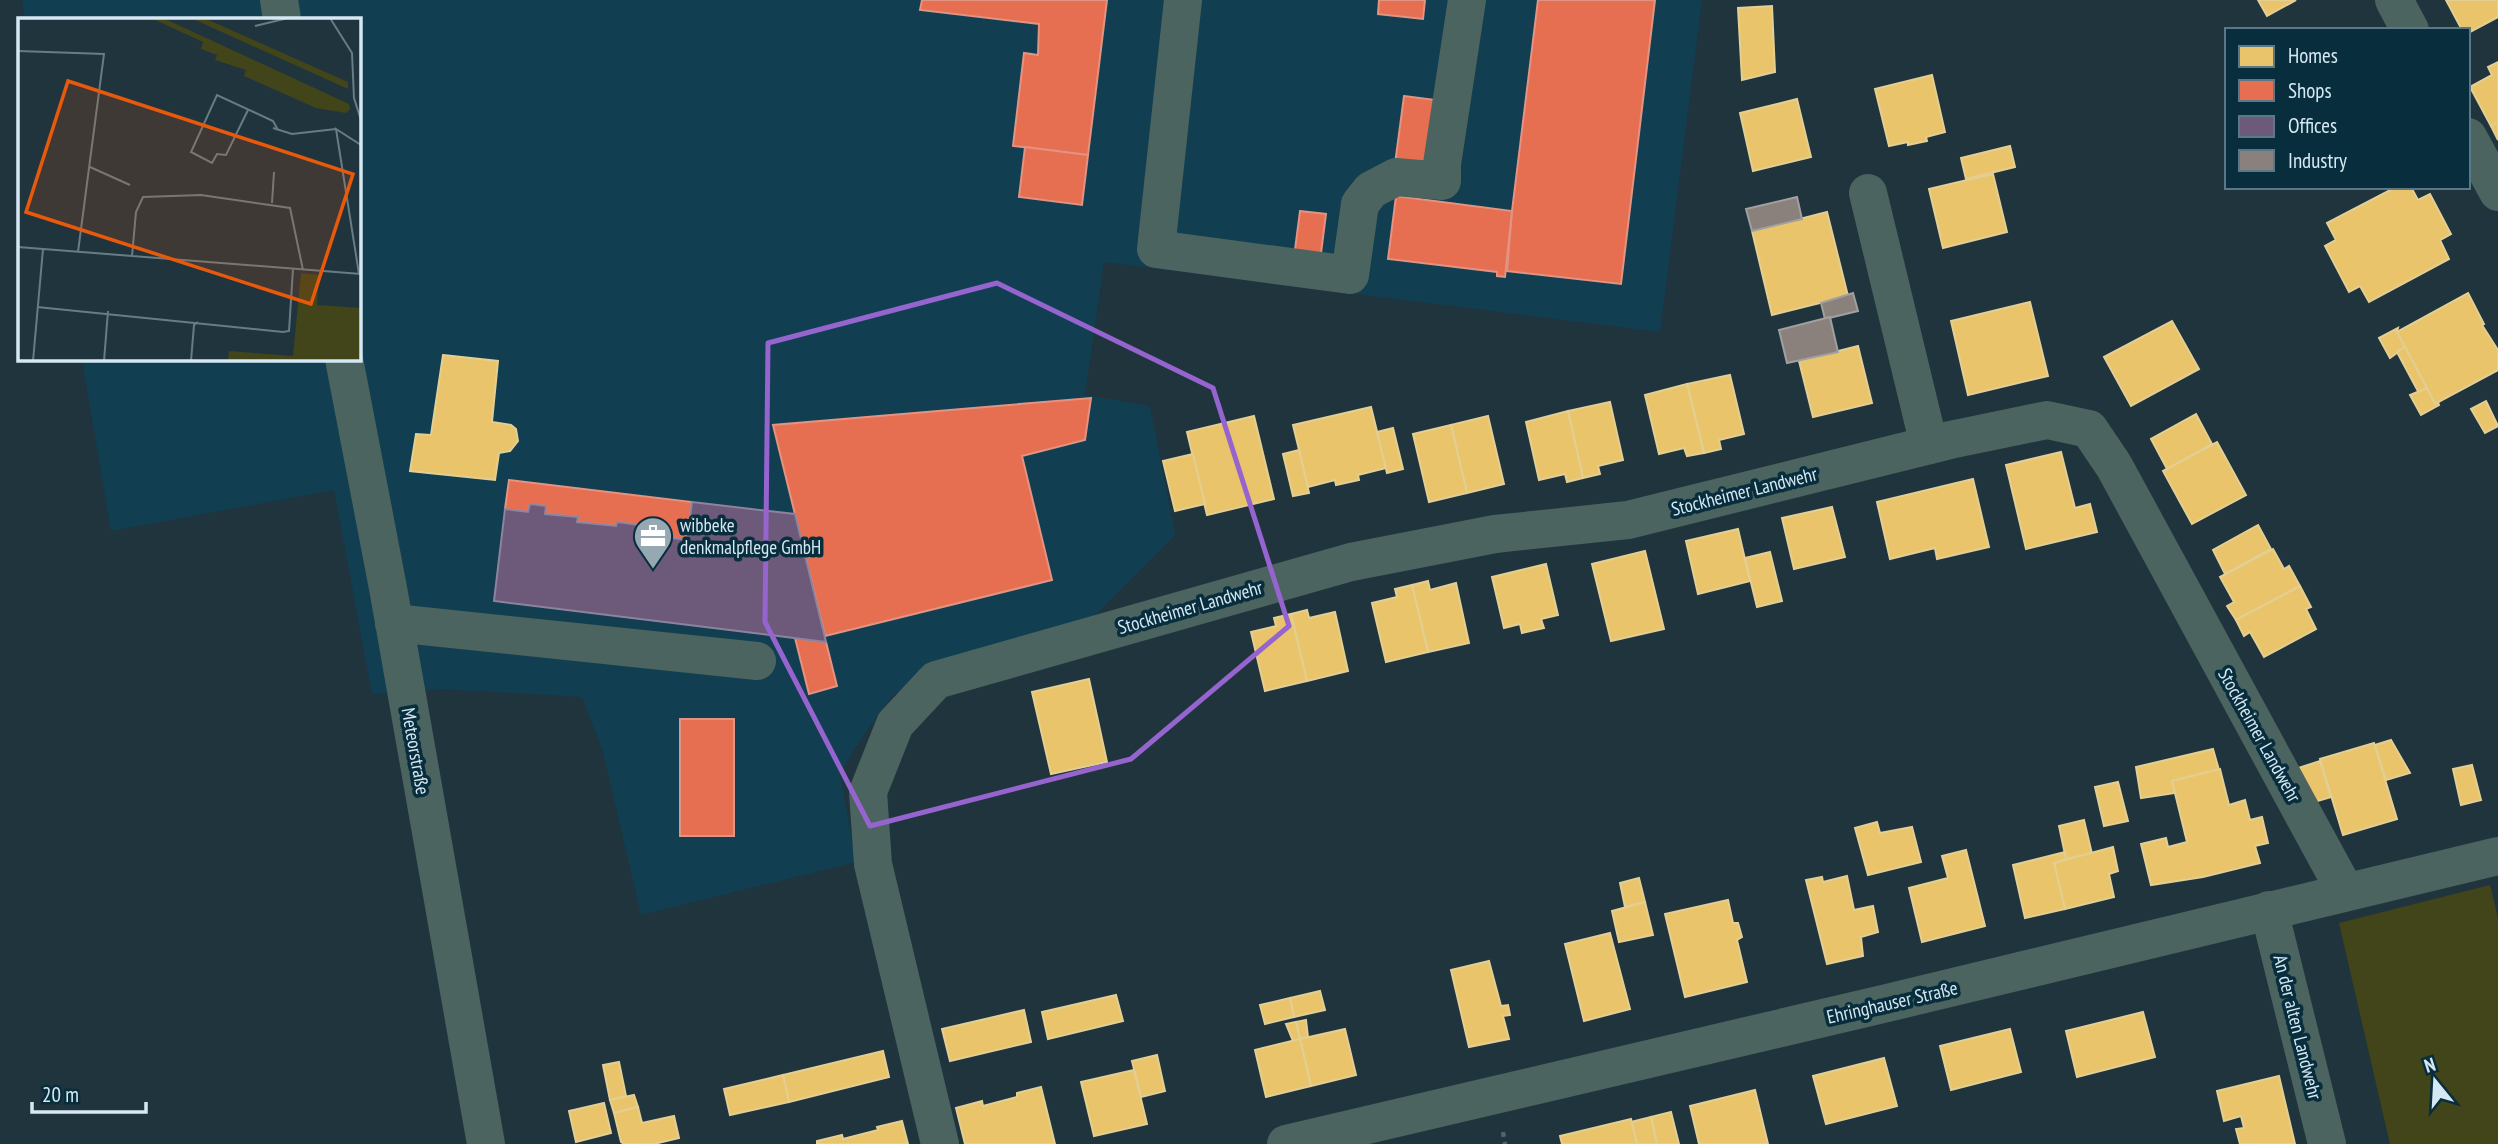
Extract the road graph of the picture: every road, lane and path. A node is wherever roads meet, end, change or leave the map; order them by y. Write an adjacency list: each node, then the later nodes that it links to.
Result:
1 (279, 0): 5 (street)
2 (1184, 0): 3 (street)
3 (1467, 0)
4 (2394, 0): 6 (street)
5 (282, 18)
6 (2409, 28)
7 (2470, 141): 8 (street)
8 (2498, 192)
9 (1868, 193): 11 (street)
10 (344, 360): 12 (street, Meteorstraße)
11 (1929, 445): 15 (street, Stockheimer Landwehr); 18 (street, Stockheimer Landwehr)
12 (394, 623): 13 (street); 17 (street, Meteorstraße)
13 (757, 661)
14 (2498, 856): 15 (street, Ehringhauser Straße)
15 (2345, 891): 16 (street, Ehringhauser Straße)
16 (2269, 910): 19 (street, Ehringhauser Straße); 20 (street, An der alten Landwehr)
17 (485, 1144)
18 (940, 1144)
19 (1286, 1144)
20 (2327, 1144)

